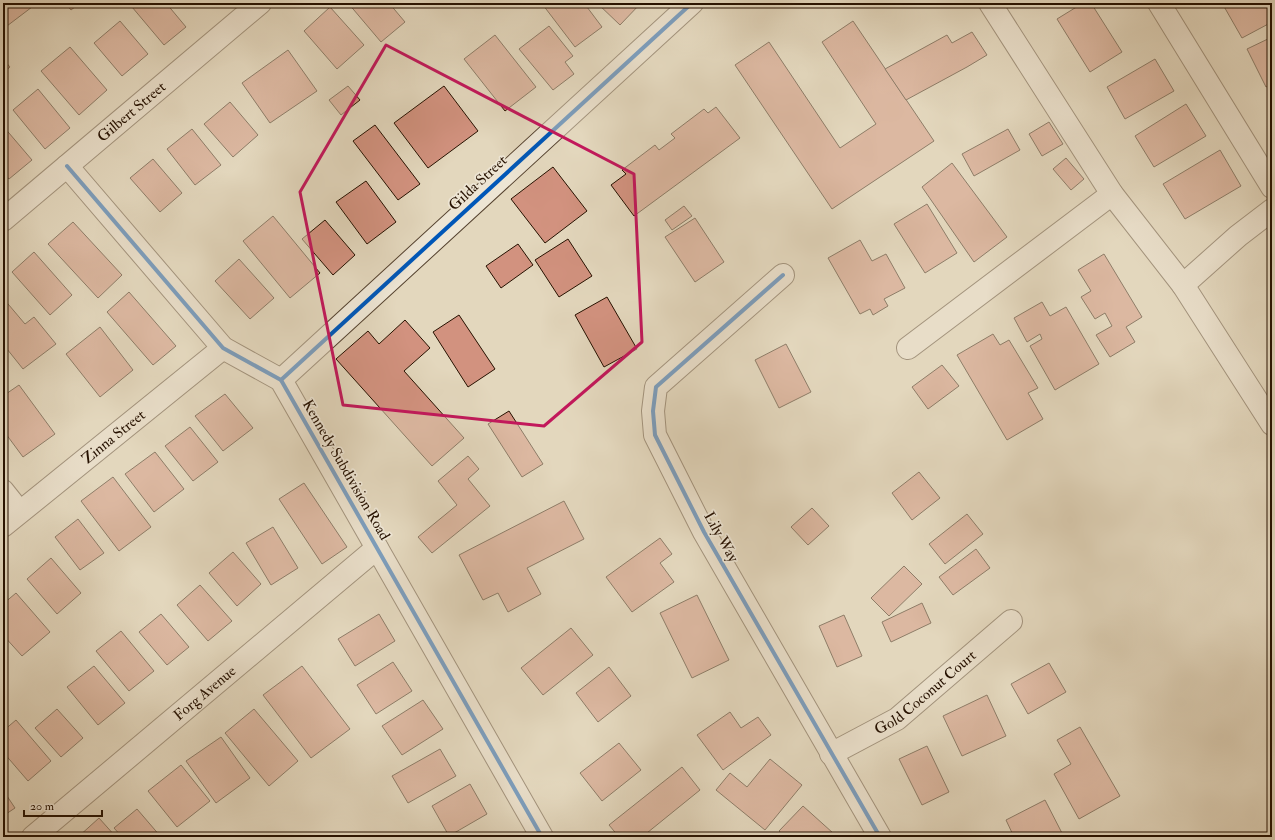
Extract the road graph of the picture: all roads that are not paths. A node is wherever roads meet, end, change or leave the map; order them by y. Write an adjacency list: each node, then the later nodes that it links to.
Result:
1 (260, 3): 5 (street, Gilbert Street)
2 (692, 3): 14 (street, Gilda Street)
3 (990, 3): 7 (street)
4 (1159, 3): 6 (street)
5 (67, 166): 9 (street, Gilbert Street); 12 (street)
6 (1272, 187)
7 (1112, 194): 11 (street); 13 (street)
8 (1272, 210): 11 (street)
9 (3, 220)
10 (783, 275): 21 (street, Lily Way)
11 (1183, 285): 15 (street)
12 (223, 348): 14 (street); 17 (street, Zinna Street)
13 (908, 348)
14 (281, 380): 19 (street, Kennedy Subdivision Road)
15 (1272, 424)
16 (3, 491): 17 (street)
17 (19, 511): 18 (street, Zinna Street)
18 (3, 526)
19 (376, 548): 22 (street, Forg Avenue); 23 (street, Kennedy Subdivision Road)
20 (1011, 621): 21 (street, Gold Coconut Court)
21 (831, 754): 24 (street, Lily Way)
22 (33, 837)
23 (542, 837)
24 (880, 837)

